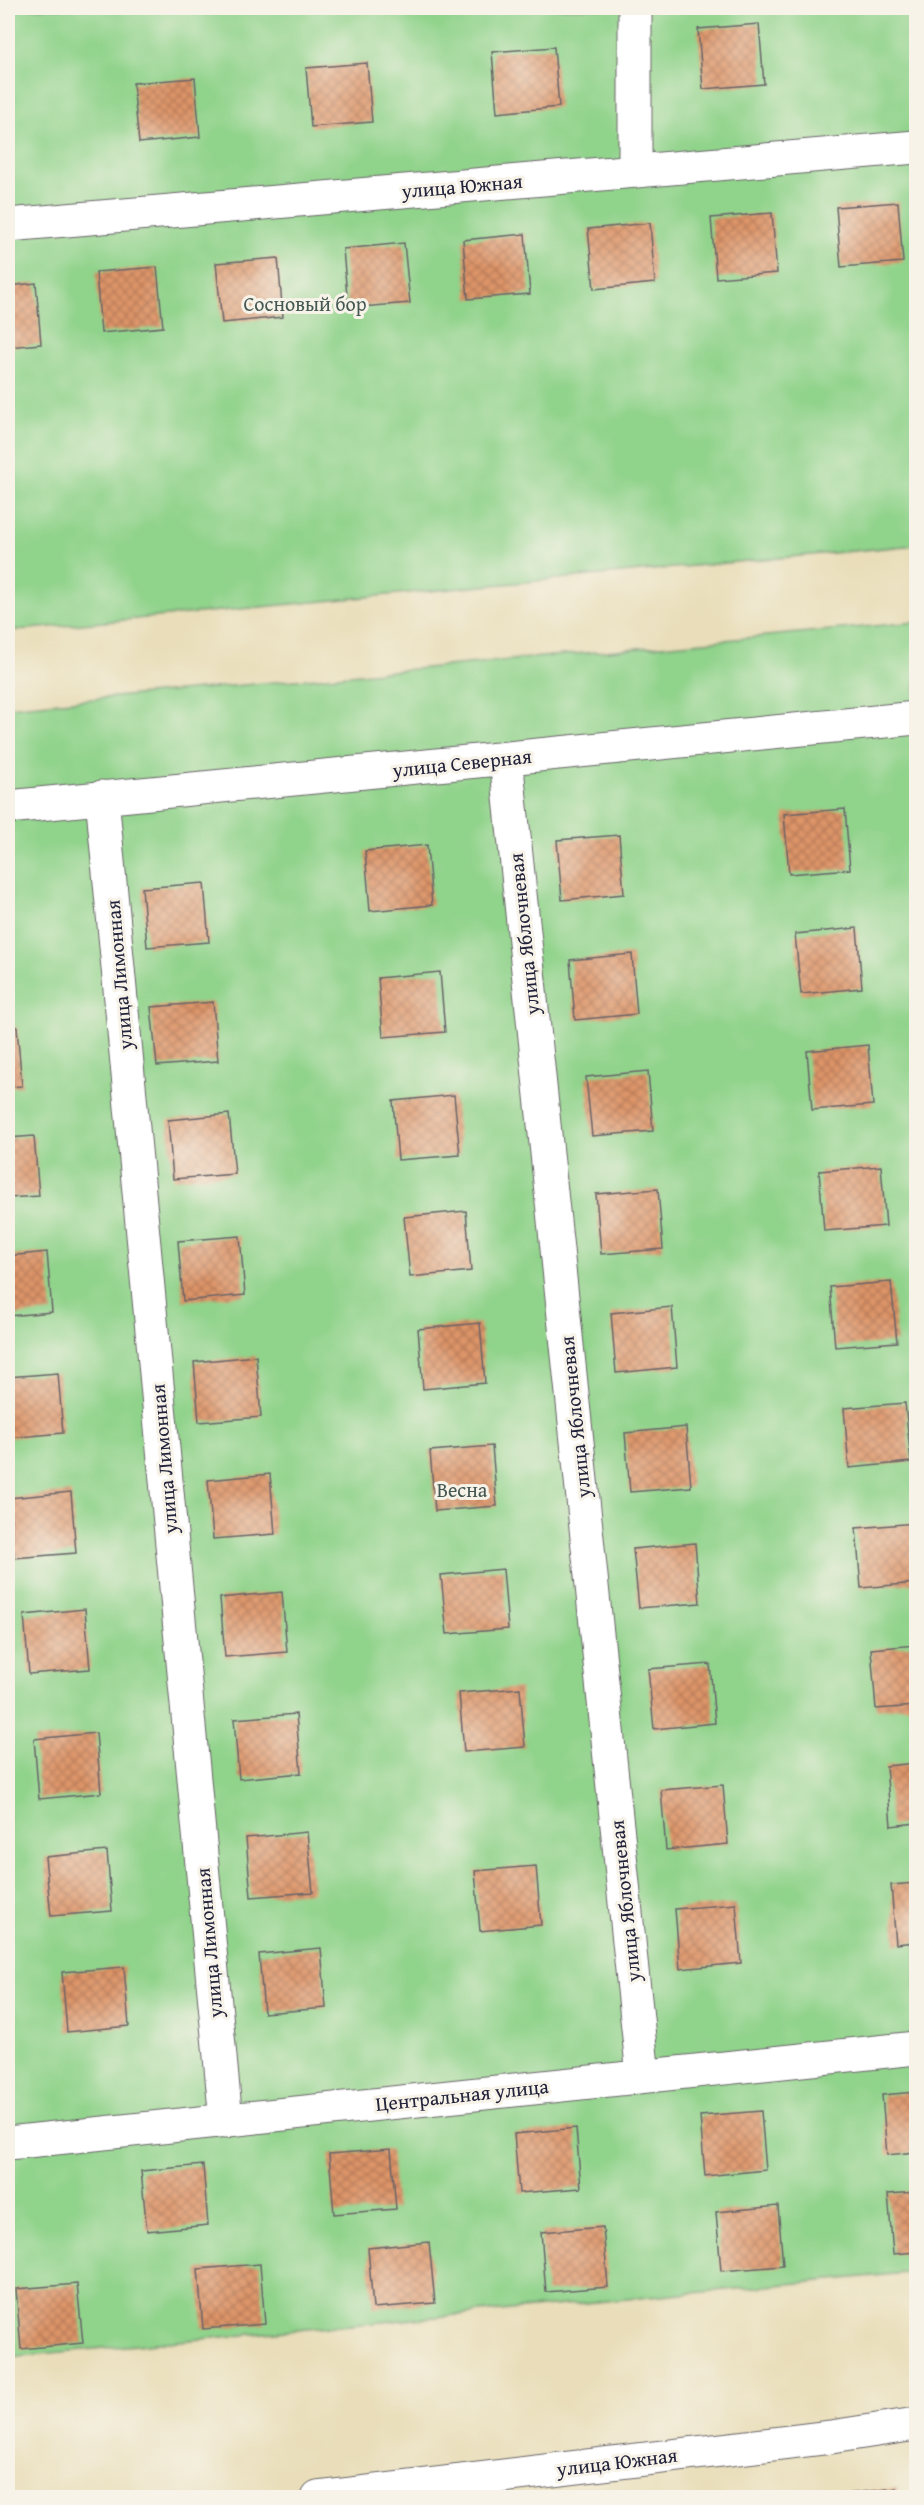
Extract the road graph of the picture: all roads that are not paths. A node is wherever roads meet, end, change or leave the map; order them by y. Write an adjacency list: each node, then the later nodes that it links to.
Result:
1 (635, 8): 3 (street)
2 (916, 147): 3 (street, улица Южная)
3 (635, 171): 4 (street, улица Южная)
4 (8, 225)
5 (916, 718): 6 (street, улица Северная)
6 (506, 759): 7 (street, улица Северная); 10 (street, улица Яблочневая)
7 (102, 797): 8 (street, улица Северная); 11 (street, улица Лимонная)
8 (8, 807)
9 (916, 2048): 10 (street, Центральная улица)
10 (643, 2076): 11 (street, Центральная улица)
11 (226, 2121): 12 (street, Центральная улица)
12 (8, 2143)
13 (916, 2424): 14 (street, улица Южная)
14 (318, 2498)

